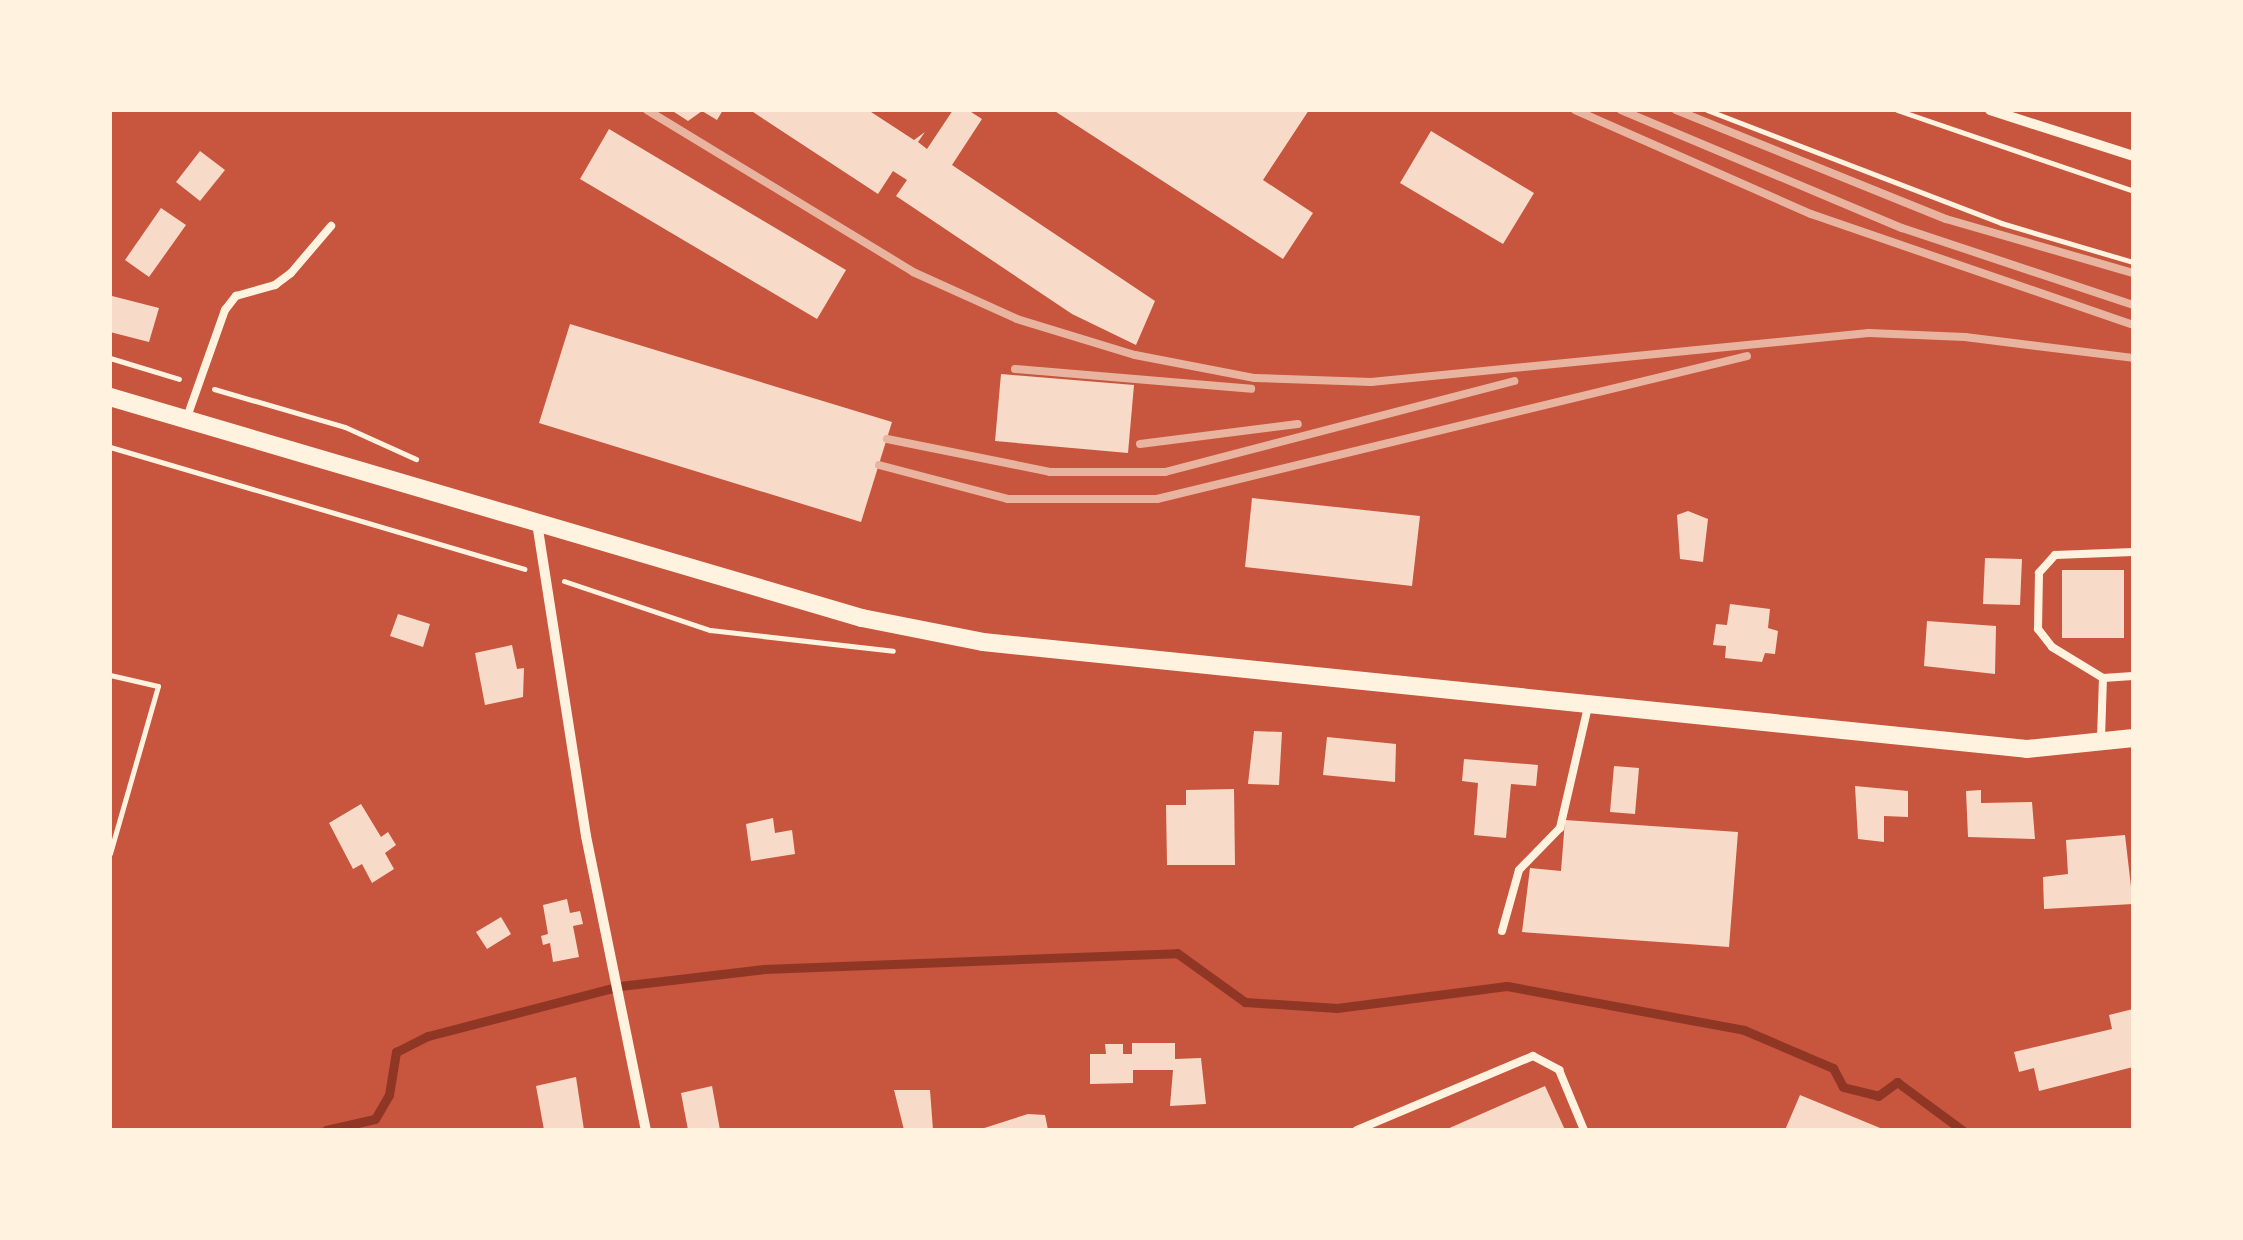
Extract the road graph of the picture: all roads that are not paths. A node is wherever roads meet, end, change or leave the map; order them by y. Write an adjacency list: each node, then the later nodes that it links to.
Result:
1 (1990, 110): 2 (street)
2 (2133, 156)
3 (330, 226): 5 (lane)
4 (110, 398): 5 (street)
5 (186, 420): 6 (street)
6 (537, 523): 10 (street); 14 (street)
7 (2133, 552): 9 (lane)
8 (2133, 676): 9 (lane)
9 (2103, 678): 12 (lane)
10 (1588, 707): 12 (street); 13 (lane)
11 (2133, 738): 12 (street)
12 (2101, 743)
13 (1502, 931)
14 (646, 1130)
15 (1358, 1130): 16 (lane)
16 (1584, 1130)

